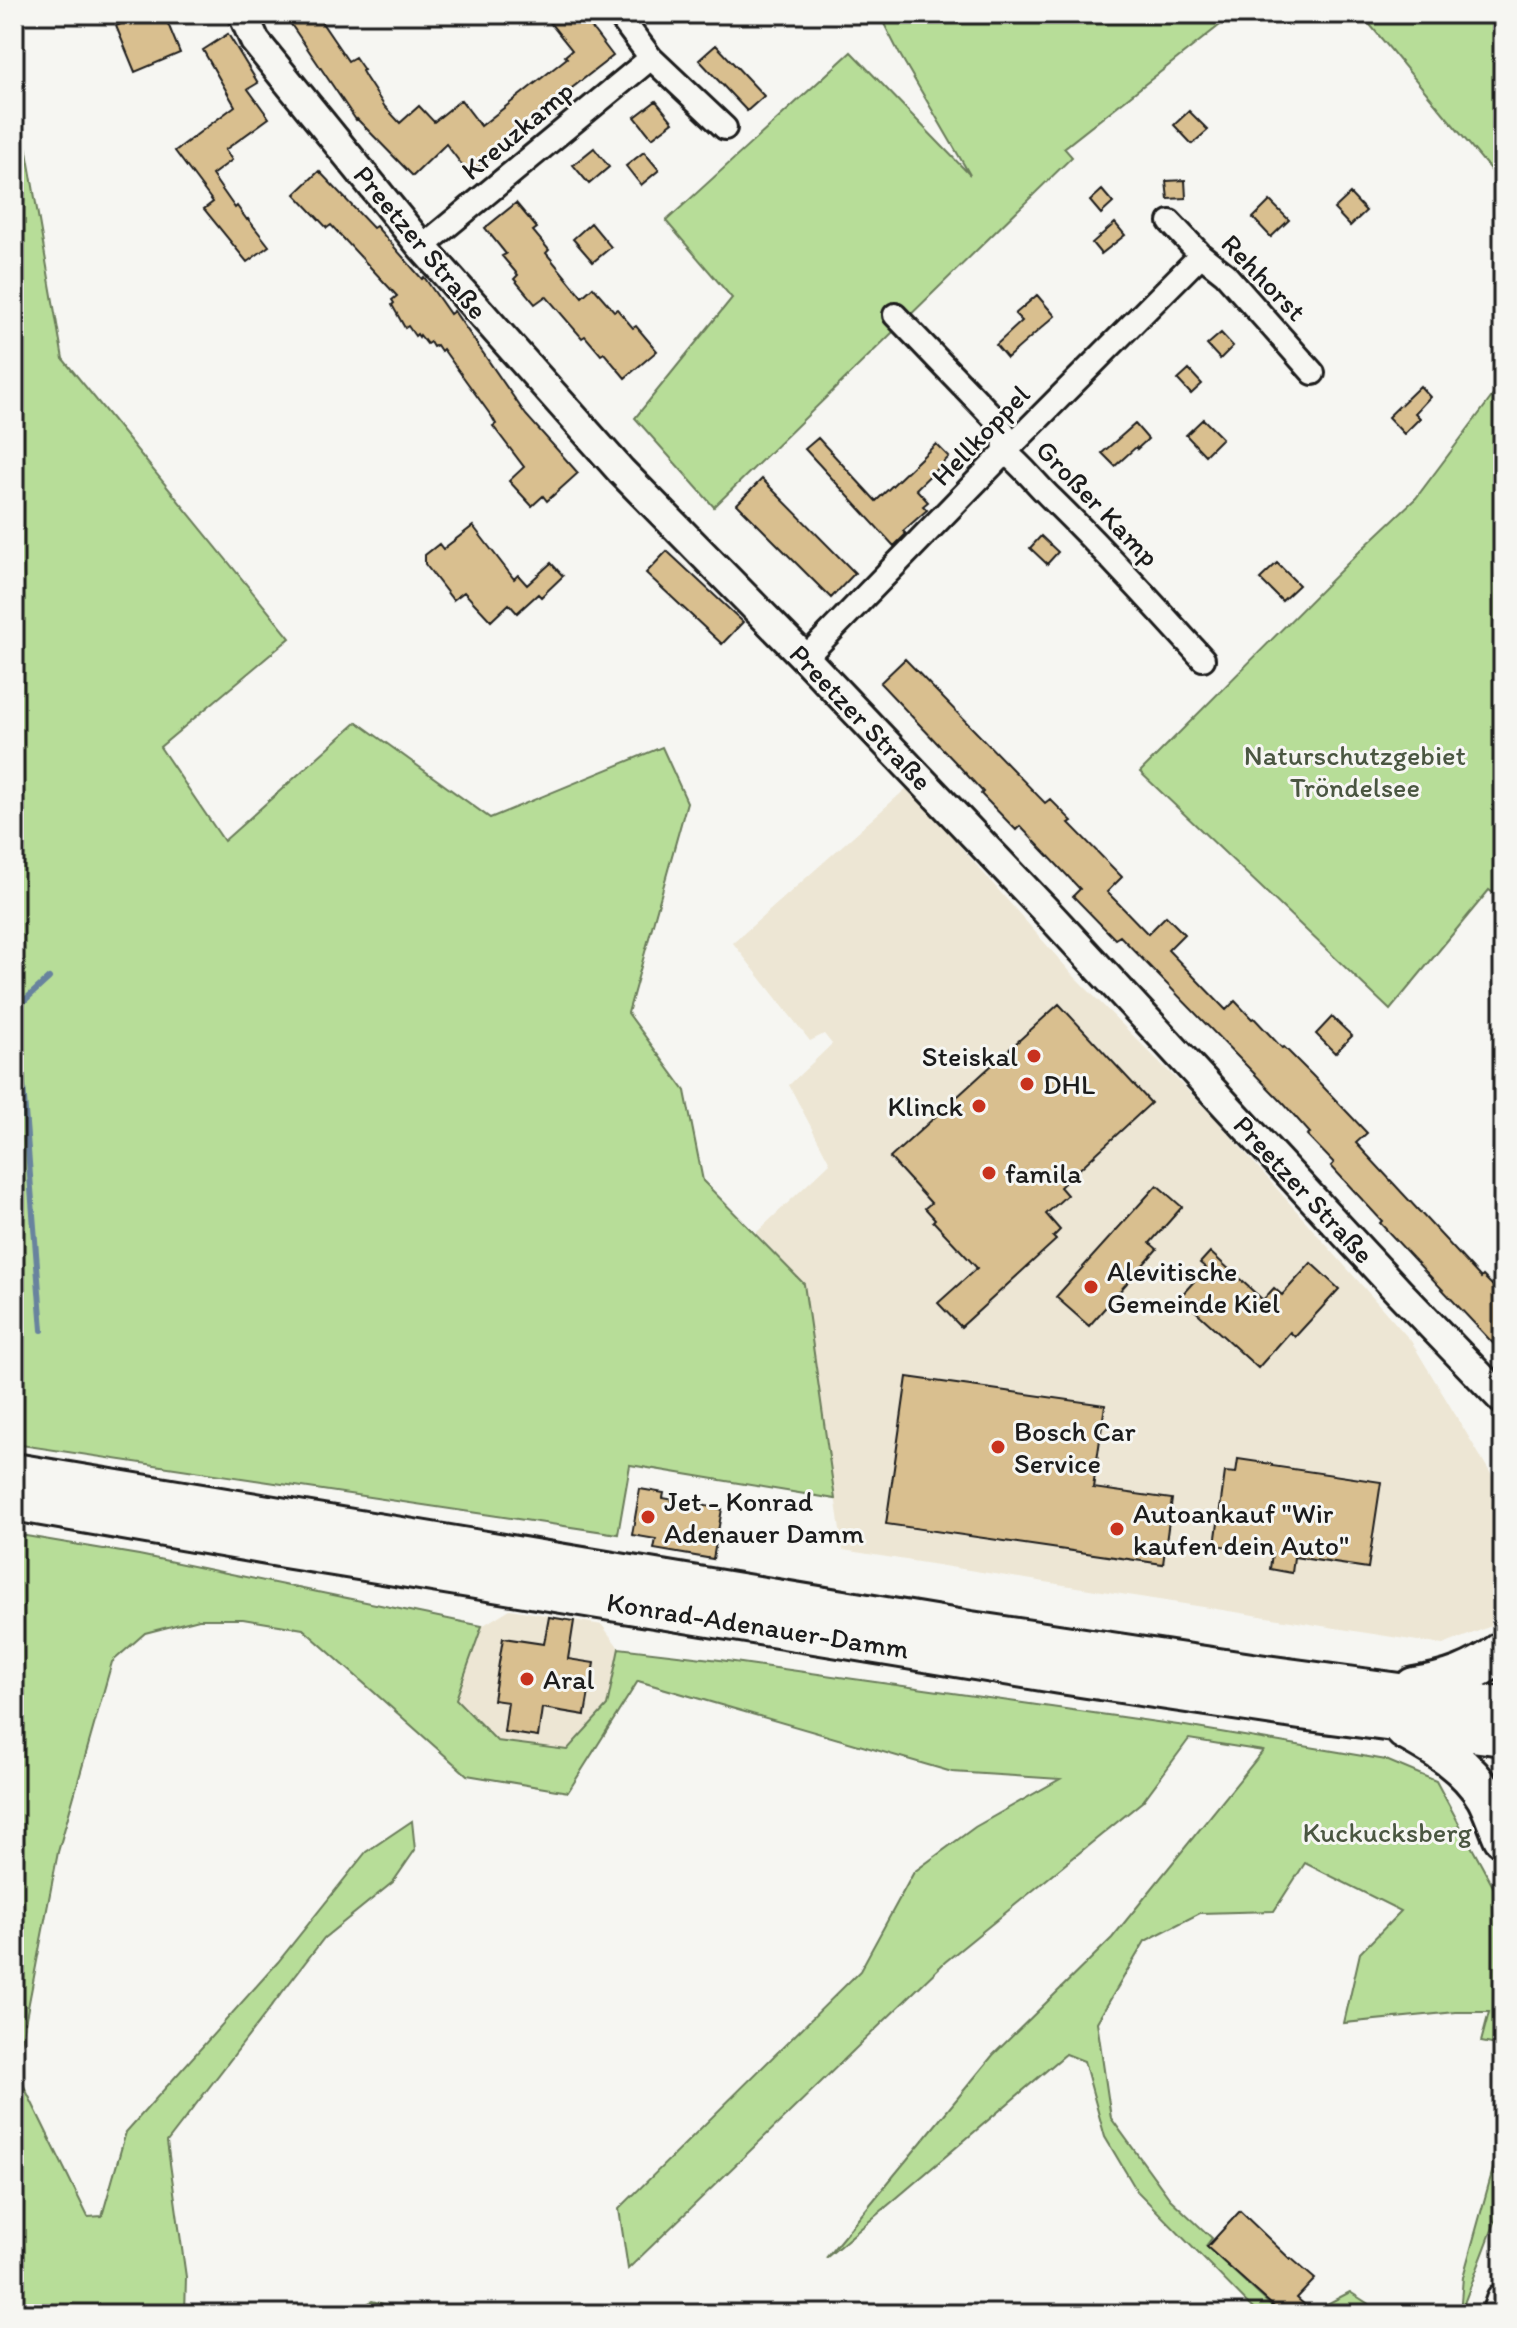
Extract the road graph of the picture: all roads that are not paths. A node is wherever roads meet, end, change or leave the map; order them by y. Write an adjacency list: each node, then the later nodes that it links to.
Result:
1 (243, 14): 6 (street, Preetzer Straße)
2 (618, 14): 3 (street)
3 (651, 58): 4 (street); 6 (street, Kreuzkamp)
4 (725, 128)
5 (1170, 222): 7 (street, Rehhorst)
6 (422, 247): 11 (street, Preetzer Straße)
7 (1201, 255): 9 (street, Rehhorst); 10 (street, Hellkoppel)
8 (895, 315): 10 (street, Großer Kamp)
9 (1313, 373)
10 (1005, 452): 11 (street, Hellkoppel); 12 (street, Großer Kamp)
11 (805, 658): 13 (street, Preetzer Straße)
12 (1203, 659)
13 (1503, 1400)
14 (14, 1473): 17 (highway, Konrad-Adenauer-Damm)
15 (14, 1501): 17 (highway, Konrad-Adenauer-Damm)
16 (1503, 1651): 17 (highway)
17 (1390, 1707): 18 (highway, Konrad-Adenauer-Damm); 19 (highway, Konrad-Adenauer-Damm); 20 (highway)
18 (1503, 1707)
19 (1503, 1736)
20 (1503, 1837)
21 (1503, 2300): 22 (main road)
22 (1498, 2314)

